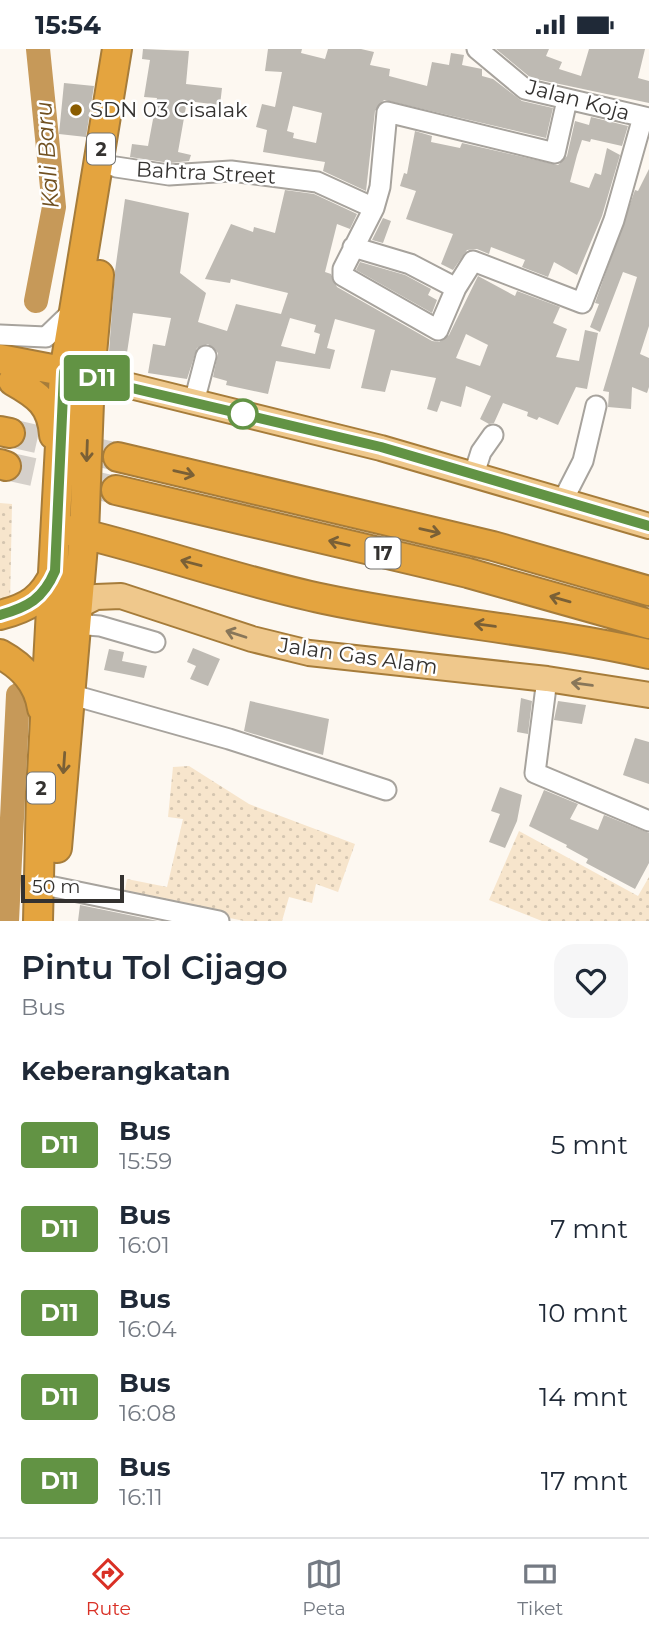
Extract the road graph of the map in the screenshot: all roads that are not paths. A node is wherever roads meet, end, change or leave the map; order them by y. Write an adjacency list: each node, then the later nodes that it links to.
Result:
1 (117, 49): 10 (highway, 2)
2 (130, 49): 6 (highway, 2)
3 (477, 49): 4 (street, Jalan Koja)
4 (567, 100): 5 (street, Jalan Koja); 7 (street)
5 (646, 117): 9 (street)
6 (116, 167): 7 (street, Bahtra Street); 10 (highway, 2)
7 (374, 208): 8 (street)
8 (353, 247): 9 (street); 9 (street)
9 (456, 288)
10 (85, 309): 12 (street); 13 (highway)
11 (206, 356): 14 (street)
12 (4, 358): 13 (highway); 20 (highway)
13 (77, 383): 14 (main road); 20 (highway, 2); 22 (highway, 2, one-way to 22)
14 (194, 402): 18 (main road)
15 (596, 406): 21 (street)
16 (493, 435): 18 (street)
17 (118, 457): 25 (highway, 17, one-way to 25)
18 (474, 474): 21 (main road)
19 (116, 490): 28 (highway, 17, one-way to 19)
20 (59, 497): 22 (highway, 2)
21 (564, 501): 23 (main road)
22 (76, 523): 24 (highway, 2); 29 (highway); 32 (highway, one-way to 22)
23 (649, 526)
24 (55, 571): 26 (highway); 29 (highway, 2)
25 (649, 590)
26 (0, 615)
27 (0, 621): 29 (highway)
28 (649, 624)
29 (66, 634): 30 (street); 31 (highway); 34 (main road, Jalan Gas Alam, one-way to 29); 35 (highway, 2); 37 (highway, 2)
30 (155, 642)
31 (0, 645)
32 (649, 654)
33 (0, 655): 37 (highway)
34 (547, 679): 36 (main road, Jalan Gas Alam, one-way to 34); 39 (street)
35 (69, 694): 38 (street); 40 (highway, 2, one-way to 40)
36 (649, 695)
37 (44, 728): 42 (highway, 2)
38 (386, 790)
39 (649, 821)
40 (54, 887): 41 (street); 43 (highway, 2)
41 (210, 920)
42 (38, 921)
43 (54, 921)

